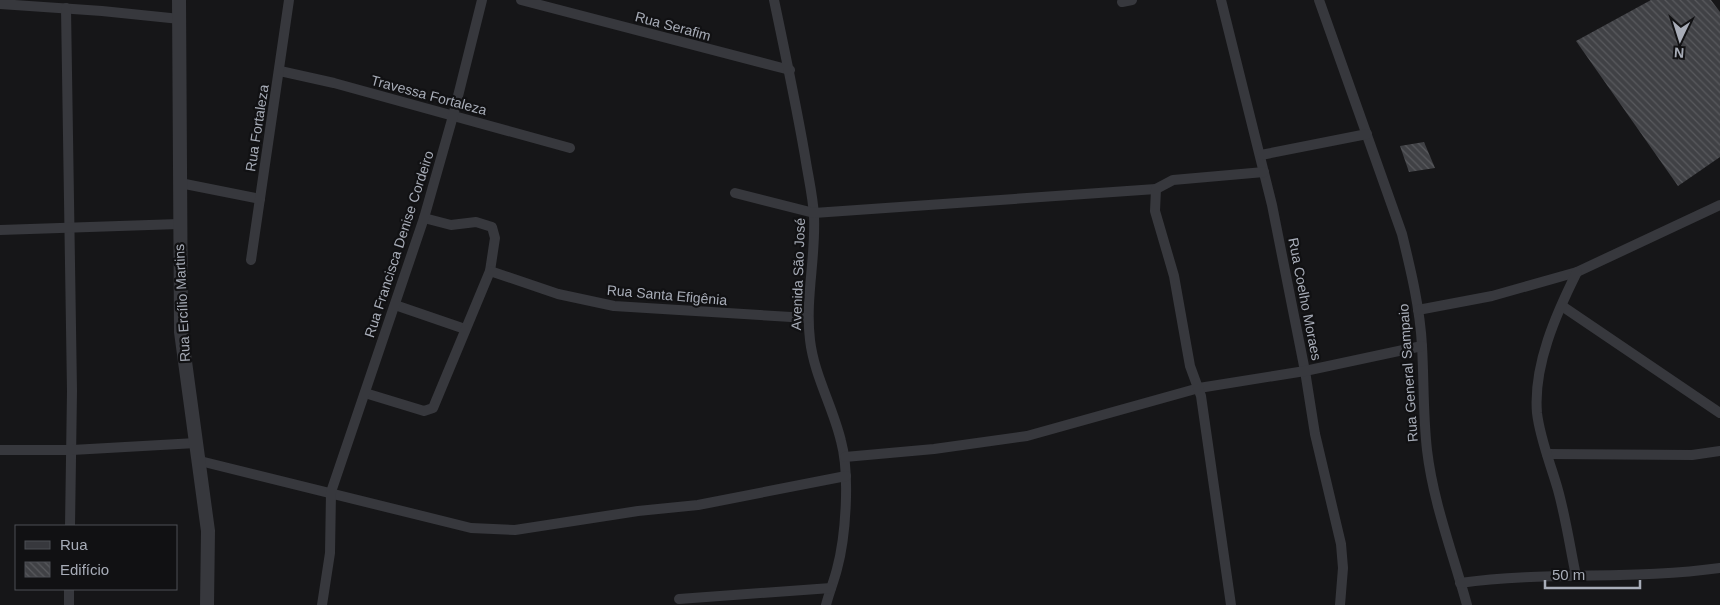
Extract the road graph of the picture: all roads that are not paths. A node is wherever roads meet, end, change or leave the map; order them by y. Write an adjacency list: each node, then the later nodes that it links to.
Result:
1 (179, 0): 10 (street, Rua Ercílio Martins)
2 (289, 0): 12 (street, Rua Fortaleza)
3 (482, 0): 13 (street, Rua Francisca Denise Cordeiro)
4 (521, 0): 11 (street, Rua Serafim)
5 (774, 0): 11 (street, Avenida São José)
6 (1221, 0): 16 (street, Rua Coelho Moraes)
7 (1319, 0): 14 (street, Rua General Sampaio)
8 (0, 4): 9 (street)
9 (66, 8): 10 (street); 26 (street)
10 (180, 19): 18 (street, Rua Ercílio Martins)
11 (790, 70): 23 (street, Avenida São José)
12 (280, 71): 13 (street, Travessa Fortaleza); 21 (street, Rua Fortaleza)
13 (453, 116): 15 (street, Travessa Fortaleza); 24 (street, Rua Francisca Denise Cordeiro)
14 (1367, 134): 16 (street); 33 (street, Rua General Sampaio)
15 (570, 148)
16 (1261, 156): 17 (street, Rua Coelho Moraes)
17 (1264, 172): 19 (street); 37 (street, Rua Coelho Moraes)
18 (180, 183): 21 (street); 25 (street, Rua Ercílio Martins)
19 (1156, 189): 23 (street); 38 (street)
20 (735, 194): 23 (street)
21 (260, 199): 28 (street, Rua Fortaleza)
22 (1720, 205): 30 (street)
23 (814, 213): 34 (street, Avenida São José)
24 (424, 218): 29 (street); 31 (street, Rua Francisca Denise Cordeiro)
25 (179, 224): 26 (street); 41 (street, Rua Ercílio Martins)
26 (69, 228): 27 (street); 43 (street)
27 (0, 230)
28 (251, 260)
29 (490, 271): 34 (street, Rua Santa Efigênia); 35 (street)
30 (1577, 272): 32 (street); 33 (street)
31 (395, 305): 35 (street); 39 (street, Rua Francisca Denise Cordeiro)
32 (1562, 306): 40 (street); 45 (street)
33 (1418, 310): 36 (street, Rua General Sampaio)
34 (808, 318): 46 (street, Avenida São José)
35 (465, 330): 39 (street)
36 (1422, 346): 37 (street); 53 (street, Rua General Sampaio)
37 (1305, 371): 38 (street); 62 (street, Rua Coelho Moraes)
38 (1200, 388): 46 (street); 61 (street)
39 (365, 393): 49 (street, Rua Francisca Denise Cordeiro)
40 (1720, 413)
41 (196, 443): 43 (street); 47 (street, Rua Ercílio Martins)
42 (0, 450): 43 (street)
43 (72, 450): 50 (street)
44 (1720, 451): 45 (street)
45 (1548, 454): 52 (street)
46 (845, 457): 48 (street, Avenida São José)
47 (200, 461): 49 (street); 58 (street, Rua Ercílio Martins)
48 (846, 476): 49 (street); 54 (street, Avenida São José)
49 (331, 492): 59 (street, Rua Francisca Denise Cordeiro)
50 (70, 525)
51 (1720, 568): 52 (street)
52 (1576, 576): 53 (street)
53 (1460, 583): 63 (street, Rua General Sampaio)
54 (831, 588): 56 (street); 60 (street, Avenida São José)
55 (69, 590): 57 (street)
56 (678, 600)
57 (69, 605)
58 (207, 605)
59 (322, 605)
60 (826, 605)
61 (1231, 605)
62 (1340, 605)
63 (1467, 605)

